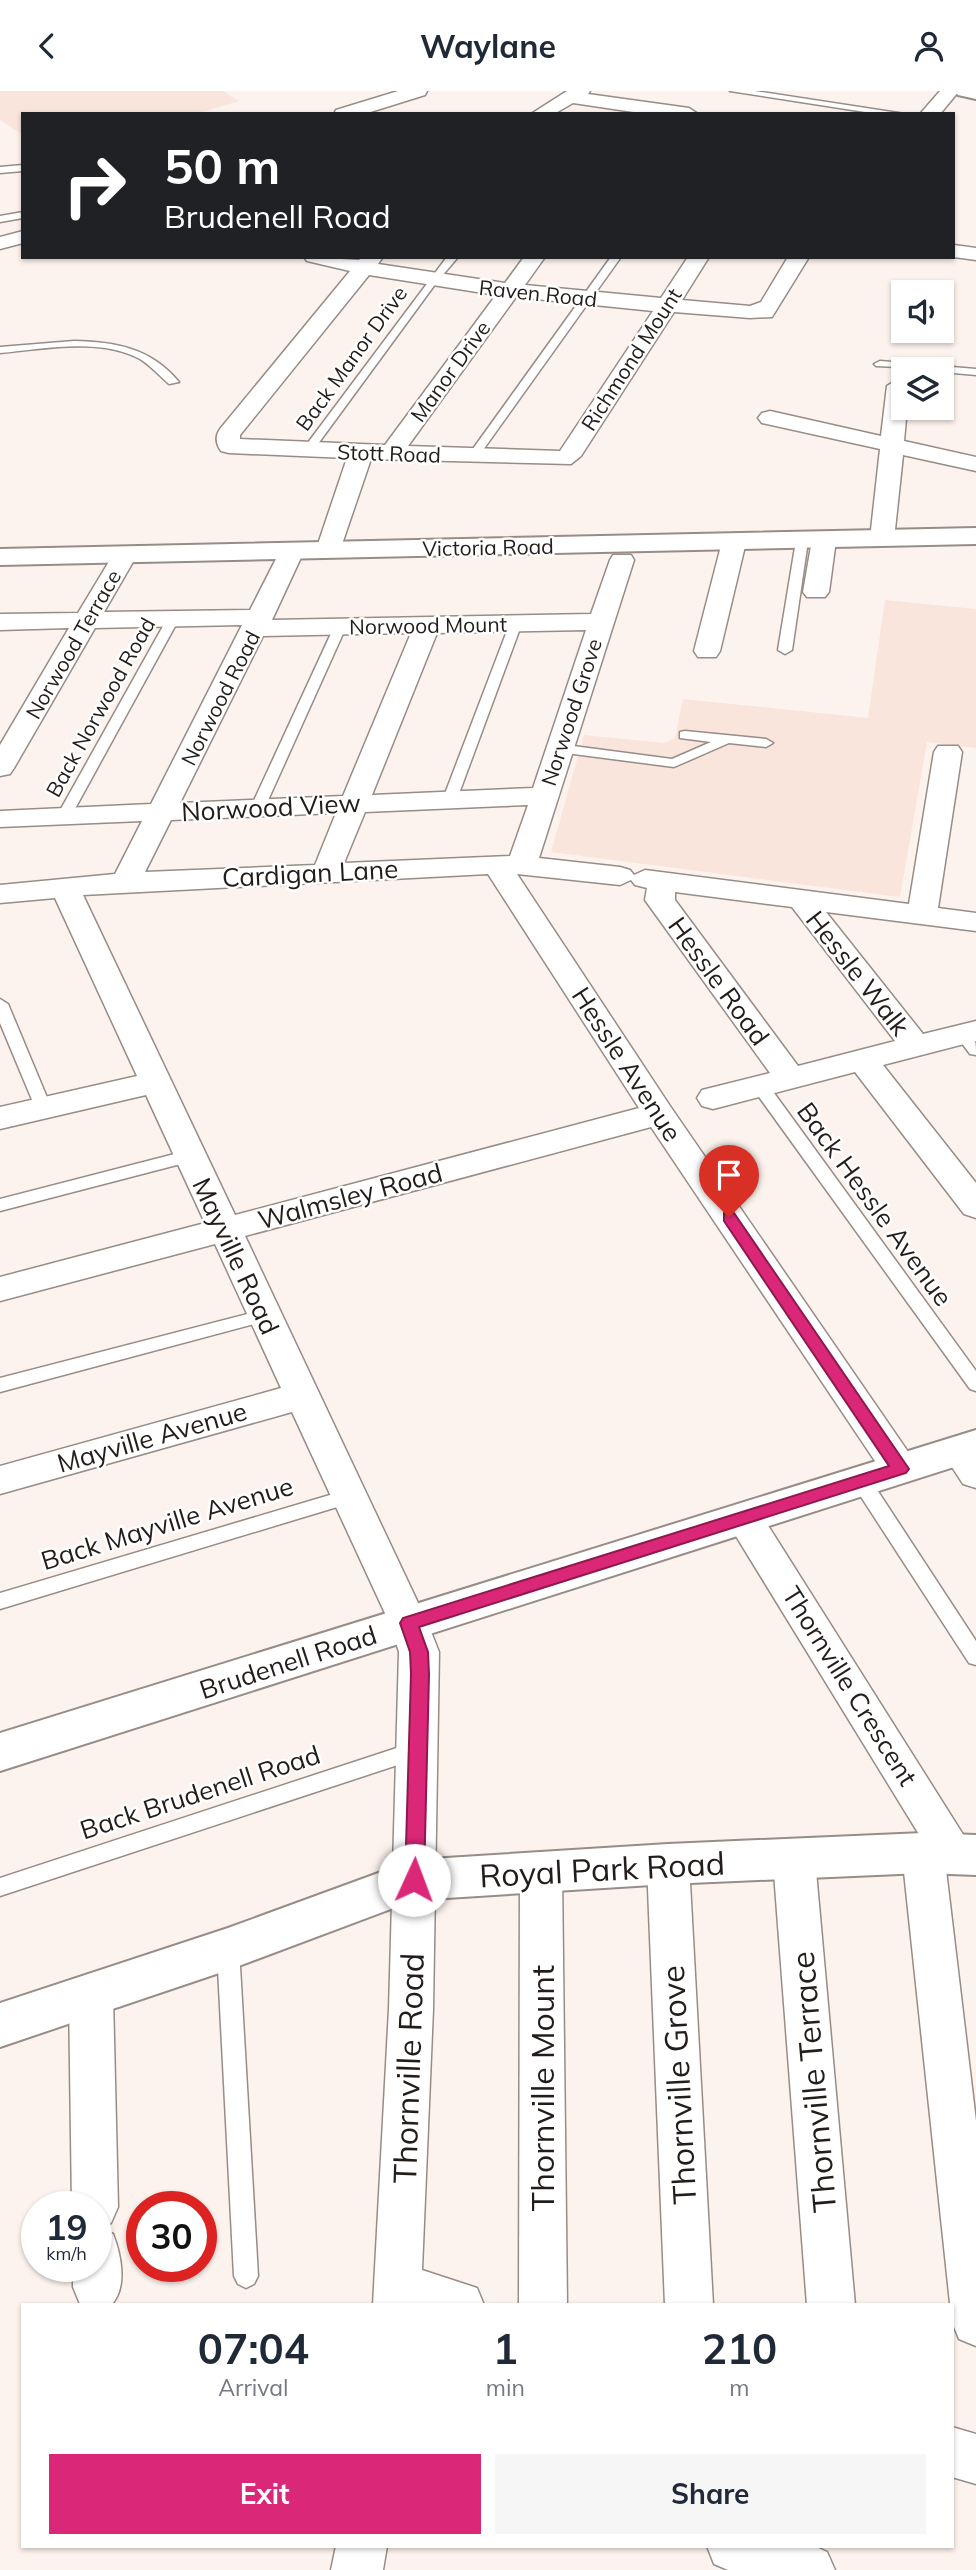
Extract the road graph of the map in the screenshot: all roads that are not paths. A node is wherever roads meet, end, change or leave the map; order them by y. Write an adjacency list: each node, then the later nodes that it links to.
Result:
1 (418, 91): 7 (street)
2 (735, 91): 10 (lane)
3 (950, 91): 11 (street)
4 (965, 91): 5 (main road)
5 (976, 93)
6 (575, 94): 8 (street); 9 (street)
7 (350, 112)
8 (544, 112)
9 (678, 112)
10 (886, 112)
11 (931, 112)
12 (21, 168): 13 (lane)
13 (0, 170)
14 (21, 215): 15 (lane)
15 (0, 219)
16 (21, 238): 17 (street)
17 (0, 243)
18 (955, 251): 19 (street)
19 (976, 254)
20 (332, 259): 26 (street, Raven Road)
21 (451, 259): 27 (lane, Back Manor Drive)
22 (533, 259): 28 (street, Manor Drive)
23 (614, 259): 29 (lane)
24 (698, 259): 30 (street, Richmond Mount)
25 (798, 259): 30 (street, Raven Road)
26 (368, 263): 27 (street, Raven Road); 38 (street, Stott Road)
27 (432, 281): 28 (street, Raven Road); 38 (lane, Back Manor Drive)
28 (508, 290): 29 (street, Raven Road); 40 (street, Manor Drive)
29 (583, 299): 30 (street, Raven Road); 41 (lane)
30 (664, 305): 42 (street, Richmond Mount)
31 (0, 350): 34 (lane)
32 (880, 364): 33 (lane)
33 (976, 372)
34 (173, 381)
35 (770, 418): 37 (street)
36 (894, 420): 37 (street)
37 (891, 445): 43 (street); 45 (street)
38 (309, 450): 39 (street, Stott Road)
39 (360, 452): 40 (street, Stott Road); 48 (street)
40 (391, 453): 41 (street, Stott Road)
41 (474, 455): 42 (street, Stott Road)
42 (563, 459)
43 (976, 464)
44 (976, 536): 45 (main road, Victoria Road)
45 (882, 539): 46 (main road, Victoria Road)
46 (813, 540): 47 (main road, Victoria Road); 53 (street); 62 (lane)
47 (734, 542): 48 (main road, Victoria Road); 63 (street)
48 (328, 550): 49 (main road, Victoria Road)
49 (292, 551): 50 (main road, Victoria Road); 57 (street, Norwood Road)
50 (125, 555): 51 (main road, Victoria Road); 55 (street, Norwood Terrace)
51 (0, 557)
52 (622, 560): 58 (street, Norwood Grove)
53 (816, 592)
54 (173, 619): 55 (street, Norwood Mount); 57 (street, Norwood Mount); 75 (lane, Back Norwood Road)
55 (86, 621): 56 (street, Norwood Mount); 69 (street, Norwood Terrace)
56 (0, 622)
57 (258, 622): 61 (street, Norwood Mount); 74 (street, Norwood Road)
58 (600, 622): 59 (street, Norwood Mount); 67 (street, Norwood Grove)
59 (516, 623): 60 (street, Norwood Mount); 71 (lane)
60 (427, 625): 61 (street, Norwood Mount); 72 (street)
61 (340, 627): 73 (lane)
62 (785, 650)
63 (707, 651)
64 (685, 736): 65 (lane)
65 (726, 740): 66 (lane); 67 (lane)
66 (766, 743)
67 (558, 748): 70 (street, Norwood Grove)
68 (948, 752): 84 (street)
69 (0, 768)
70 (543, 796): 71 (street, Norwood View); 77 (street, Norwood Grove)
71 (450, 799): 72 (street, Norwood View)
72 (353, 803): 73 (street, Norwood View); 78 (street)
73 (258, 807): 74 (street, Norwood View)
74 (162, 811): 75 (street, Norwood View); 80 (street, Norwood Road)
75 (64, 816): 76 (street, Norwood View)
76 (0, 819)
77 (510, 865): 78 (street, Cardigan Lane); 79 (street, Cardigan Lane); 94 (street, Hessle Avenue)
78 (326, 872): 80 (street, Cardigan Lane)
79 (642, 879): 83 (street, Cardigan Lane); 91 (street, Hessle Road)
80 (126, 882): 81 (street, Cardigan Lane)
81 (65, 887): 82 (street, Cardigan Lane); 90 (street, Mayville Road)
82 (0, 894)
83 (802, 899): 84 (street, Cardigan Lane); 88 (street, Hessle Walk)
84 (922, 915): 85 (street, Cardigan Lane)
85 (971, 927)
86 (0, 1004): 93 (lane)
87 (972, 1038): 88 (street)
88 (915, 1047): 89 (street)
89 (862, 1060): 91 (street); 98 (street)
90 (156, 1081): 93 (street); 96 (street, Mayville Road)
91 (775, 1082): 92 (street); 102 (lane, Back Hessle Avenue)
92 (713, 1098)
93 (43, 1107): 95 (street)
94 (659, 1114): 99 (street, Walmsley Road); 106 (street, Hessle Avenue)
95 (0, 1118)
96 (190, 1156): 97 (lane); 99 (street, Mayville Road)
97 (0, 1205)
98 (976, 1206)
99 (225, 1229): 100 (street, Walmsley Road); 101 (street, Mayville Road)
100 (0, 1289)
101 (263, 1316): 103 (lane); 104 (street, Mayville Road)
102 (976, 1384)
103 (0, 1385)
104 (303, 1395): 107 (street, Mayville Avenue); 109 (street, Mayville Road)
105 (970, 1457): 106 (main road, Brudenell Road)
106 (900, 1469): 108 (main road, Brudenell Road)
107 (0, 1480)
108 (861, 1481): 110 (main road, Brudenell Road); 113 (lane)
109 (350, 1496): 111 (lane, Back Mayville Avenue); 112 (street, Mayville Road)
110 (744, 1518): 112 (main road, Brudenell Road); 116 (street, Thornville Crescent)
111 (0, 1601)
112 (409, 1623): 114 (street, Thornville Road); 115 (main road, Brudenell Road)
113 (976, 1657)
114 (418, 1751): 120 (street, Thornville Road); 121 (lane, Back Brudenell Road)
115 (0, 1752)
116 (952, 1854): 117 (main road, Royal Park Road); 132 (street)
117 (794, 1860): 118 (main road, Royal Park Road); 131 (street, Thornville Terrace)
118 (668, 1864): 119 (main road, Royal Park Road); 130 (street, Thornville Grove)
119 (541, 1872): 120 (main road, Royal Park Road); 129 (street, Thornville Mount)
120 (414, 1880): 122 (main road, Royal Park Road); 127 (street, Thornville Road)
121 (0, 1887)
122 (228, 1949): 123 (main road, Royal Park Road); 126 (lane)
123 (92, 1996): 124 (main road, Royal Park Road); 125 (street)
124 (0, 2025)
125 (95, 2191)
126 (246, 2276)
127 (398, 2295): 128 (street)
128 (448, 2303)
129 (543, 2303)
130 (688, 2303)
131 (831, 2303)
132 (976, 2322)
133 (954, 2453): 134 (street)
134 (976, 2459)
135 (362, 2548): 137 (street)
136 (738, 2548): 138 (street)
137 (357, 2570)
138 (809, 2570)

